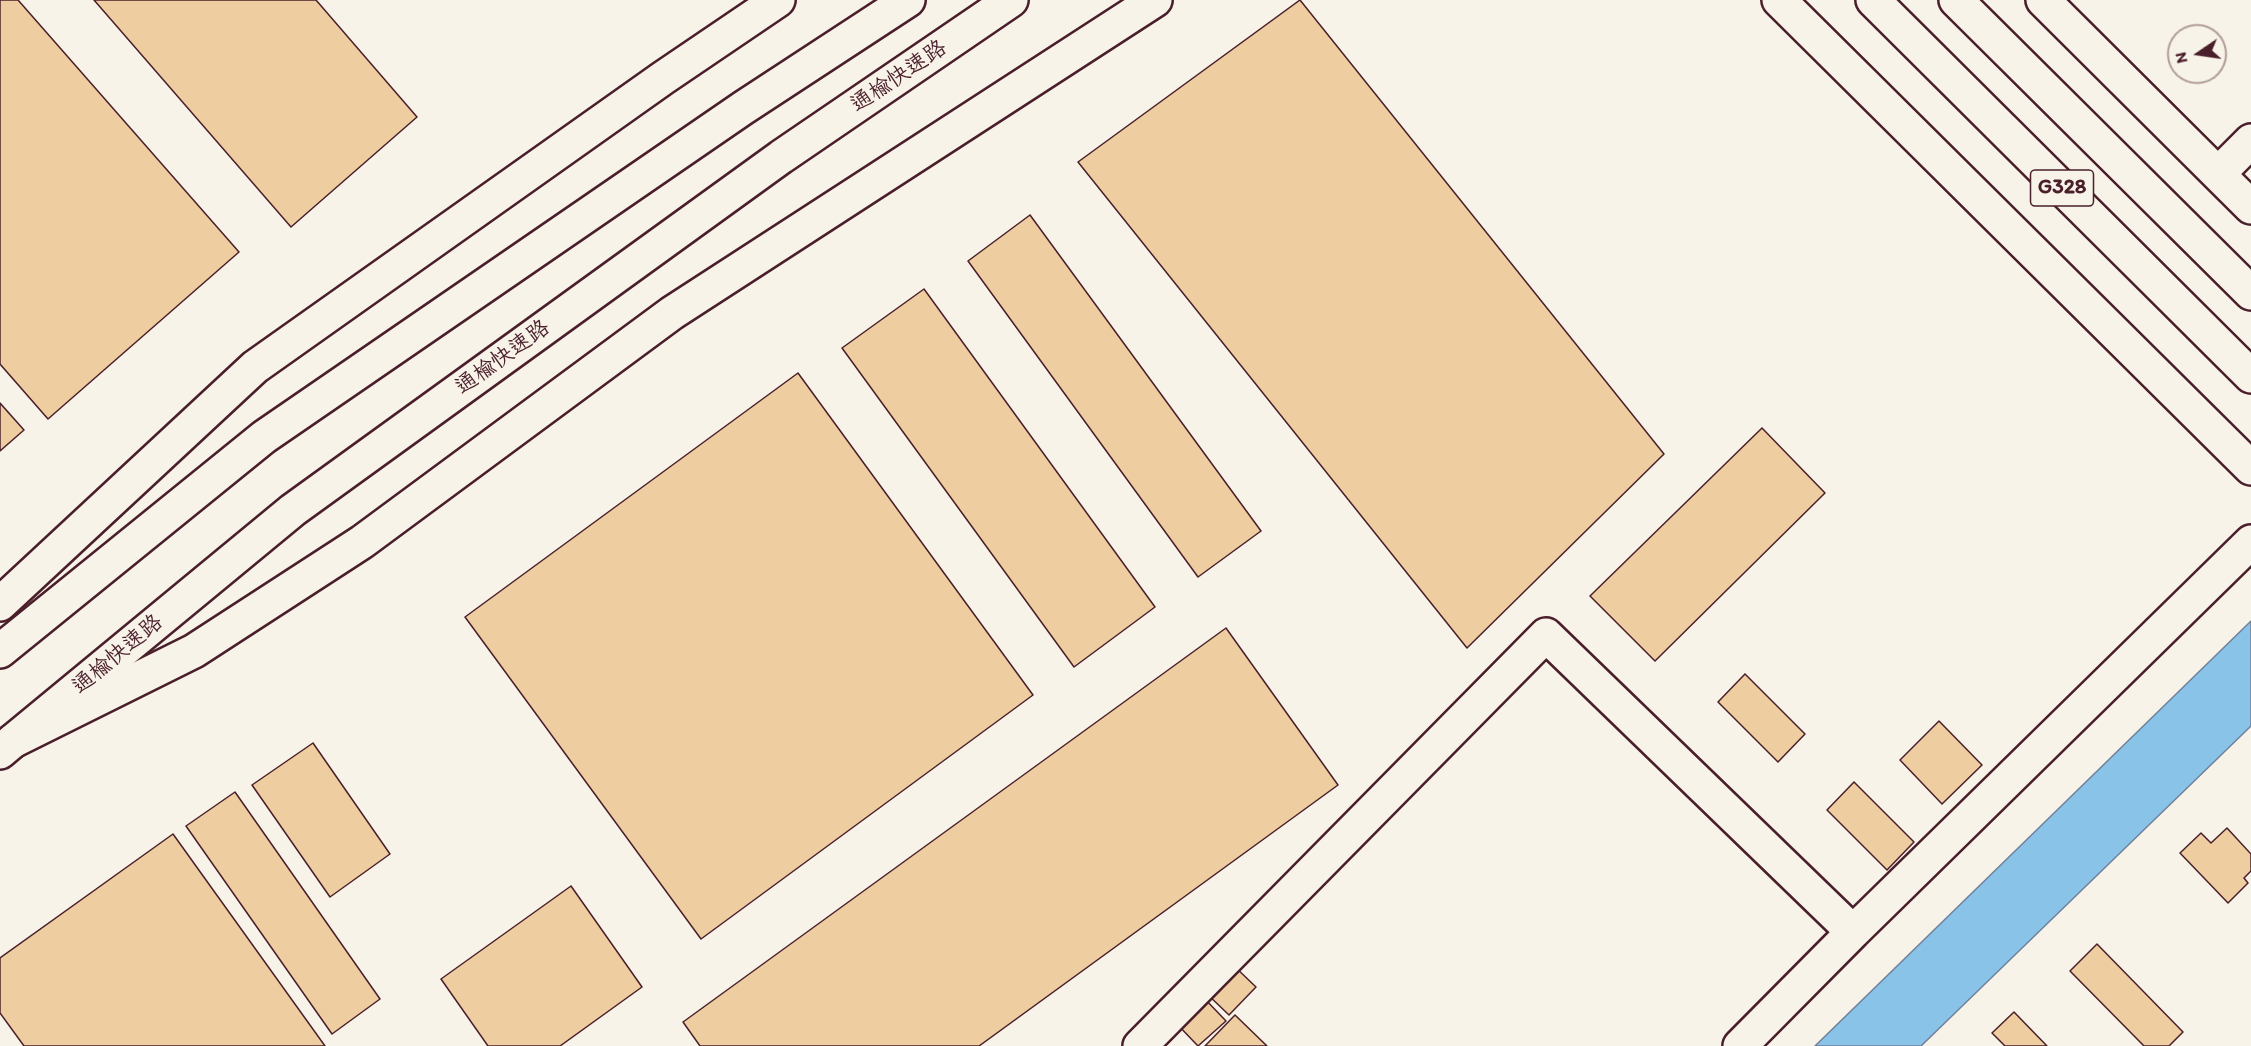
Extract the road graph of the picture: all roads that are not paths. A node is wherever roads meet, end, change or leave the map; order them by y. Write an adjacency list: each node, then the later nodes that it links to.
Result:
1 (778, 0): 16 (main road)
2 (908, 0): 17 (main road)
3 (1011, 0): 18 (main road, 通榆快速路)
4 (1155, 0): 18 (main road)
5 (1779, 0): 14 (main road)
6 (1873, 0): 13 (main road, G328)
7 (1956, 0): 12 (main road, G328)
8 (2043, 0): 10 (main road)
9 (2251, 141): 10 (main road)
10 (2218, 174): 11 (main road)
11 (2251, 207)
12 (2251, 292)
13 (2251, 376)
14 (2251, 468)
15 (2251, 542): 19 (main road)
16 (0, 604)
17 (0, 651)
18 (7, 747)
19 (1853, 932): 20 (main road); 21 (main road)
20 (1140, 1046)
21 (1740, 1046)

